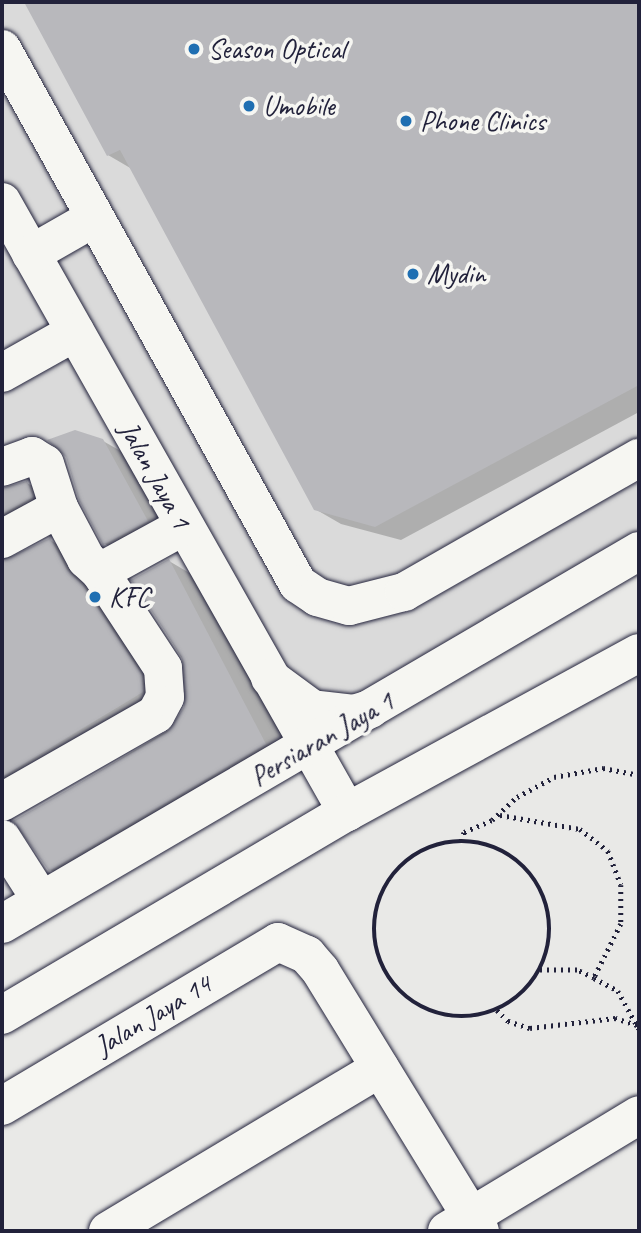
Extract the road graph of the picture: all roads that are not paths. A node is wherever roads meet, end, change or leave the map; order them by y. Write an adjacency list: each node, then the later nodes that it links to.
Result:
1 (2, 49): 3 (street)
2 (2, 202): 4 (street, Jalan Jaya 1)
3 (94, 218): 4 (street); 7 (street)
4 (31, 254): 5 (street, Jalan Jaya 1)
5 (75, 332): 6 (street); 10 (street, Jalan Jaya 1)
6 (2, 373)
7 (639, 458)
8 (2, 467): 9 (street)
9 (60, 508): 11 (street); 13 (street)
10 (184, 526): 13 (street); 15 (street, Jalan Jaya 1)
11 (2, 539)
12 (639, 551): 16 (street, Persiaran Jaya 1)
13 (100, 572): 18 (street)
14 (634, 660): 19 (street)
15 (270, 678): 16 (street); 17 (street, Jalan Jaya 1)
16 (385, 703): 17 (street, Persiaran Jaya 1)
17 (310, 747): 19 (street, Jalan Jaya 1); 21 (street, Persiaran Jaya 1)
18 (2, 802)
19 (347, 812): 23 (street)
20 (2, 839): 21 (street)
21 (41, 900): 22 (street, Persiaran Jaya 1)
22 (2, 924)
23 (2, 1015)
24 (380, 1068): 25 (street, Jalan Jaya 14); 27 (street); 28 (street)
25 (2, 1106)
26 (639, 1115): 27 (street)
27 (466, 1227)
28 (108, 1231)

